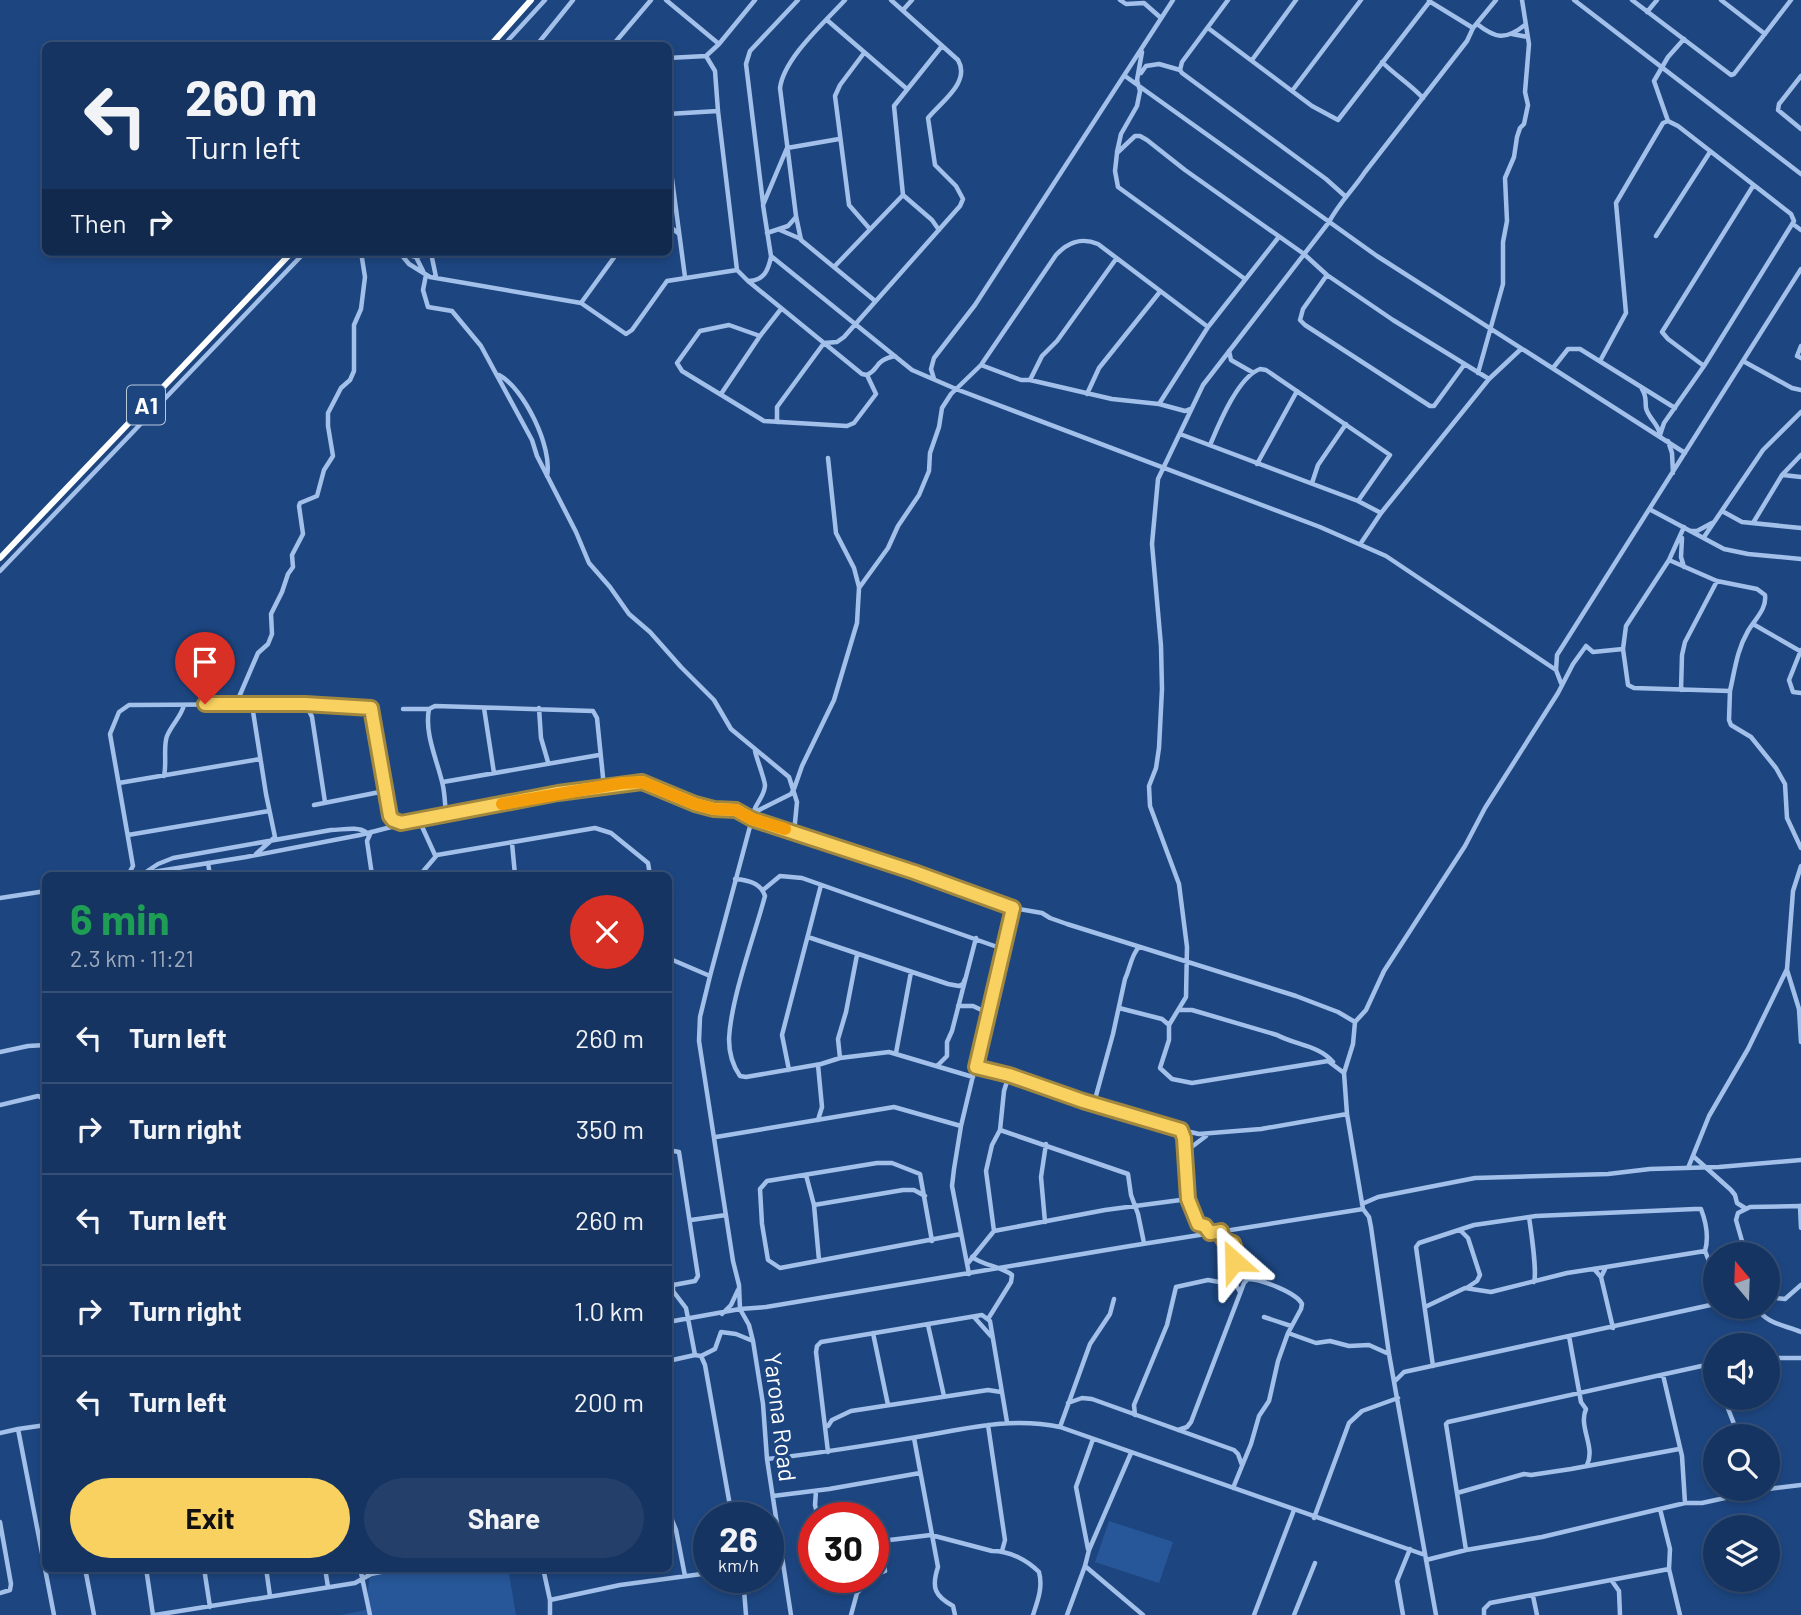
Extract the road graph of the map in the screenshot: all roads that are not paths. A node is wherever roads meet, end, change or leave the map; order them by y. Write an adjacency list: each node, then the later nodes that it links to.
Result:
1 (531, 0): 35 (highway)
2 (545, 0): 36 (street)
3 (573, 0): 37 (street)
4 (651, 0): 38 (street)
5 (666, 0): 39 (street)
6 (798, 0): 72 (street)
7 (845, 0): 27 (street)
8 (891, 0): 24 (street)
9 (912, 0): 24 (street)
10 (1120, 0): 26 (street)
11 (1173, 0): 26 (street)
12 (1228, 0): 30 (street)
13 (1296, 0): 46 (street)
14 (1361, 0): 55 (street)
15 (1496, 0): 29 (street)
16 (1522, 0): 28 (street)
17 (1574, 0): 49 (street)
18 (1632, 0): 25 (street)
19 (1657, 0): 25 (street)
20 (1721, 0): 32 (street)
21 (1791, 0): 32 (street)
22 (752, 1): 39 (street)
23 (1429, 1): 29 (street); 47 (street)
24 (903, 10): 40 (street)
25 (1647, 12): 34 (street)
26 (1161, 18): 41 (street)
27 (827, 20): 42 (street); 62 (street)
28 (1525, 24): 31 (street); 33 (street)
29 (1475, 26): 31 (street); 56 (street)
30 (1208, 27): 46 (street); 50 (street)
31 (1511, 34): 33 (street)
32 (1765, 34): 34 (street)
33 (1528, 37): 114 (street)
34 (1684, 39): 49 (street)
35 (494, 42)
36 (507, 42)
37 (539, 42)
38 (617, 42)
39 (719, 44): 43 (street)
40 (943, 46): 54 (street); 81 (street)
41 (1142, 48): 45 (street); 52 (street)
42 (864, 53): 54 (street); 61 (street)
43 (706, 56): 44 (street); 57 (street)
44 (672, 57)
45 (1140, 58): 48 (street); 53 (street)
46 (1252, 60): 55 (street)
47 (1382, 62): 55 (street); 56 (street)
48 (1146, 66): 50 (street); 53 (street)
49 (1662, 68): 59 (street); 67 (street)
50 (1180, 70): 71 (street)
51 (1801, 76): 60 (street)
52 (1127, 77): 53 (street); 137 (street)
53 (1138, 81): 64 (street); 76 (street)
54 (906, 89): 70 (street)
55 (1292, 91)
56 (1423, 98): 71 (street)
57 (718, 111): 58 (street); 101 (street)
58 (672, 114)
59 (1668, 121): 63 (street); 125 (street)
60 (1801, 129)
61 (839, 139): 62 (street); 79 (street)
62 (787, 148): 65 (street); 66 (street)
63 (1710, 152): 69 (street); 85 (street)
64 (1117, 153): 86 (street); 106 (street)
65 (789, 164): 66 (street); 74 (street)
66 (780, 167): 72 (street)
67 (1801, 174)
68 (672, 178): 73 (street)
69 (1753, 187): 77 (street); 130 (street)
70 (903, 195): 79 (street); 81 (street)
71 (1345, 196): 76 (street)
72 (763, 205): 83 (street)
73 (677, 214): 75 (street); 84 (street)
74 (796, 216): 80 (street); 87 (street)
75 (672, 221)
76 (1329, 222): 88 (street); 114 (street)
77 (1793, 224): 82 (street); 130 (street)
78 (672, 228): 84 (street)
79 (869, 228): 99 (street)
80 (779, 229): 83 (street); 87 (street)
81 (939, 230): 109 (street)
82 (1801, 230)
83 (767, 233): 96 (street)
84 (680, 235): 105 (street)
85 (1656, 236)
86 (1278, 238): 88 (street); 106 (street)
87 (801, 240): 99 (street)
88 (1304, 254): 103 (street); 120 (street)
89 (288, 256): 177 (highway, A1)
90 (301, 256): 181 (street)
91 (362, 256): 194 (street)
92 (401, 256): 102 (street)
93 (412, 256): 97 (street)
94 (432, 256): 104 (street)
95 (616, 256): 110 (street)
96 (771, 256): 107 (street); 112 (street)
97 (416, 257): 102 (street)
98 (1116, 259): 108 (street); 128 (street); 138 (street)
99 (834, 267): 109 (street)
100 (1801, 269): 126 (street)
101 (737, 270): 105 (street); 107 (street)
102 (425, 273): 104 (street); 134 (street)
103 (1327, 275): 129 (street); 129 (street)
104 (436, 277): 110 (street)
105 (685, 277): 110 (street)
106 (1245, 279): 113 (street)
107 (748, 281): 111 (street)
108 (1160, 293): 113 (street); 144 (street)
109 (874, 300): 112 (street)
110 (581, 303)
111 (781, 309): 115 (street); 116 (street)
112 (855, 323): 116 (street); 118 (street)
113 (1208, 327): 145 (street)
114 (1491, 330): 119 (street); 133 (street)
115 (760, 336): 143 (street); 143 (street)
116 (824, 343): 135 (street); 149 (street)
117 (1801, 346): 122 (street)
118 (884, 347): 121 (street); 124 (street)
119 (1521, 349): 131 (street); 136 (street)
120 (1229, 351): 123 (street); 127 (street)
121 (895, 356): 124 (street); 137 (street)
122 (1801, 358)
123 (1230, 359): 127 (street); 132 (street)
124 (880, 360): 135 (street)
125 (1600, 361): 131 (street); 139 (street)
126 (1743, 361): 141 (street); 155 (street)
127 (1220, 363): 147 (street)
128 (981, 365): 138 (street); 140 (street)
129 (1464, 365): 133 (street)
130 (1704, 366): 146 (street)
131 (1553, 368): 152 (street)
132 (1252, 372): 142 (street); 154 (street)
133 (1478, 373): 136 (street)
134 (497, 374): 162 (street); 162 (street)
135 (867, 375): 149 (street)
136 (1489, 379): 168 (street)
137 (934, 380): 140 (street)
138 (1030, 380): 144 (street)
139 (1640, 386): 146 (street); 152 (street)
140 (956, 389): 159 (street); 183 (street)
141 (1801, 390)
142 (1297, 391): 150 (street); 158 (street)
143 (721, 394): 149 (street)
144 (1087, 394): 145 (street)
145 (1159, 404): 147 (street)
146 (1675, 408): 152 (street)
147 (1191, 409): 151 (street)
148 (1801, 412): 167 (street)
149 (777, 422)
150 (1346, 424): 164 (street); 165 (street)
151 (1180, 434): 154 (street); 159 (street)
152 (1660, 435): 153 (street)
153 (1667, 441): 155 (street); 160 (street)
154 (1210, 445): 158 (street)
155 (1685, 453): 160 (street)
156 (1801, 455): 161 (street)
157 (828, 458): 183 (street)
158 (1258, 464): 164 (street)
159 (1162, 468): 176 (street); 256 (street)
160 (1673, 473): 166 (street)
161 (1783, 475): 163 (street); 170 (street)
162 (547, 477): 202 (street)
163 (1801, 477)
164 (1312, 483): 165 (street)
165 (1358, 501): 168 (street)
166 (1651, 510): 171 (street); 187 (street)
167 (1722, 510): 169 (street); 170 (street)
168 (1381, 513): 176 (street)
169 (1714, 521): 173 (street); 175 (street)
170 (1753, 523): 172 (street)
171 (1684, 527): 173 (street); 174 (street)
172 (1801, 528)
173 (1690, 530): 175 (street)
174 (1682, 534): 179 (street); 180 (street)
175 (1704, 537): 178 (street)
176 (1362, 543): 188 (street)
177 (0, 558)
178 (1801, 559)
179 (1669, 561): 180 (street); 185 (street)
180 (1685, 568): 182 (street)
181 (0, 571)
182 (1717, 581): 184 (street); 191 (street)
183 (859, 588): 211 (street)
184 (1753, 624): 186 (street); 192 (street)
185 (1623, 649): 190 (street); 191 (street)
186 (1801, 650): 193 (street)
187 (1557, 655): 188 (street); 189 (street)
188 (1540, 659): 189 (street)
189 (1556, 670): 190 (street)
190 (1562, 684): 270 (street)
191 (1681, 690): 192 (street)
192 (1730, 691): 232 (street)
193 (1801, 693)
194 (236, 704): 196 (street); 197 (street)
195 (305, 704): 197 (street); 212 (street); 213 (street)
196 (184, 705): 207 (street); 209 (street)
197 (252, 705): 204 (street)
198 (484, 707): 199 (street); 201 (street); 206 (street)
199 (539, 708): 203 (street); 205 (street)
200 (403, 709): 201 (street)
201 (429, 709): 208 (street)
202 (755, 751): 211 (street); 218 (street, Yarona Road)
203 (599, 755): 205 (street); 210 (street)
204 (261, 760): 207 (street); 215 (street)
205 (548, 762): 206 (street)
206 (494, 773): 208 (street)
207 (164, 776): 209 (street)
208 (443, 782): 216 (street)
209 (119, 783): 225 (street)
210 (604, 787): 216 (street); 218 (street)
211 (794, 789): 218 (street); 224 (street)
212 (385, 791): 213 (street); 217 (street)
213 (325, 802): 214 (street)
214 (314, 805)
215 (269, 811): 225 (street); 226 (street)
216 (446, 815): 219 (street)
217 (390, 816): 220 (street); 221 (street)
218 (752, 819): 224 (street); 247 (street, Yarona Road)
219 (419, 820): 220 (street); 234 (street)
220 (401, 823): 221 (street)
221 (381, 828): 222 (street)
222 (373, 830): 223 (street); 228 (street)
223 (363, 833): 227 (street); 228 (street); 231 (street)
224 (794, 833): 252 (street)
225 (128, 835): 236 (street)
226 (275, 837): 227 (street); 229 (street)
227 (281, 840): 229 (street); 231 (street)
228 (367, 841): 243 (street)
229 (270, 842): 233 (street); 240 (street)
230 (512, 843): 234 (street); 245 (street); 246 (street)
231 (292, 847): 233 (street)
232 (1801, 848)
233 (255, 855): 235 (street)
234 (435, 856): 244 (street)
235 (208, 863): 241 (street); 242 (street)
236 (132, 866): 238 (street); 239 (street)
237 (1801, 866): 262 (street)
238 (129, 872)
239 (141, 872)
240 (145, 872)
241 (150, 872)
242 (210, 872)
243 (372, 872)
244 (422, 872)
245 (515, 872)
246 (650, 872)
247 (735, 879): 249 (street); 264 (street, Yarona Road)
248 (821, 885): 249 (street); 253 (street); 254 (street)
249 (763, 890): 281 (street)
250 (42, 892): 251 (street)
251 (0, 898)
252 (1013, 908): 255 (street); 257 (street)
253 (808, 937): 258 (street); 281 (street)
254 (976, 939): 257 (street); 265 (street)
255 (1140, 946): 259 (street); 267 (street)
256 (1187, 947): 259 (street); 261 (street)
257 (1003, 949): 269 (street)
258 (858, 955): 263 (street); 276 (street)
259 (1171, 957): 261 (street)
260 (672, 959): 264 (street)
261 (1188, 962): 268 (street); 270 (street)
262 (1787, 970): 272 (street); 298 (street)
263 (911, 972): 265 (street); 275 (street)
264 (710, 976): 294 (street, Yarona Road)
265 (965, 979): 266 (street)
266 (958, 1006): 269 (street); 279 (street)
267 (1119, 1009): 271 (street); 286 (street)
268 (1180, 1010): 271 (street); 277 (street)
269 (988, 1013): 280 (street)
270 (1354, 1022): 282 (street)
271 (1169, 1025): 277 (street)
272 (1801, 1042)
273 (42, 1045): 274 (street)
274 (0, 1052)
275 (896, 1053): 276 (street); 279 (street)
276 (840, 1058): 278 (street)
277 (1335, 1064): 282 (street)
278 (818, 1065): 281 (street); 289 (street)
279 (937, 1066): 284 (street)
280 (976, 1067): 283 (street); 284 (street)
281 (789, 1070)
282 (1344, 1073): 288 (street)
283 (1009, 1075): 286 (street); 291 (street)
284 (973, 1077): 290 (street)
285 (42, 1098): 287 (street)
286 (1094, 1103): 292 (street)
287 (0, 1105)
288 (1347, 1115): 293 (street); 303 (street)
289 (818, 1120): 290 (street); 294 (street)
290 (961, 1126): 324 (street)
291 (1000, 1130): 295 (street); 321 (street)
292 (1181, 1130): 293 (street); 297 (street)
293 (1207, 1135): 297 (street)
294 (715, 1138): 314 (street, Yarona Road)
295 (1046, 1144): 309 (street); 317 (street)
296 (672, 1151): 316 (street)
297 (1185, 1152): 306 (street)
298 (1693, 1156): 300 (street); 301 (street)
299 (1801, 1160): 300 (street)
300 (1704, 1167): 301 (street); 307 (street)
301 (1688, 1168): 305 (street)
302 (806, 1175): 304 (street); 308 (street); 332 (street)
303 (1361, 1191): 305 (street); 311 (street)
304 (925, 1196): 308 (street); 326 (street)
305 (1376, 1198): 311 (street)
306 (1188, 1199): 309 (street); 323 (street)
307 (1737, 1203): 312 (street); 313 (street)
308 (814, 1205): 332 (street)
309 (1133, 1206): 317 (street); 329 (street)
310 (1801, 1206): 312 (street); 319 (street)
311 (1363, 1207): 322 (street); 372 (street)
312 (1745, 1208): 313 (street)
313 (1738, 1213): 328 (street)
314 (726, 1215): 316 (street); 344 (street, Yarona Road)
315 (1529, 1217): 318 (street); 327 (street); 342 (street)
316 (691, 1220): 343 (street)
317 (1045, 1222): 321 (street)
318 (1471, 1226): 320 (street); 325 (street)
319 (1801, 1228)
320 (1460, 1229): 325 (street); 353 (street)
321 (994, 1231): 331 (street)
322 (1221, 1231): 323 (street); 345 (street)
323 (1210, 1233): 329 (street)
324 (961, 1234): 326 (street); 331 (street)
325 (1467, 1236): 338 (street)
326 (932, 1241): 332 (street)
327 (1708, 1242)
328 (1742, 1242)
329 (1144, 1243): 333 (street)
330 (1703, 1251): 334 (street)
331 (970, 1260): 336 (street); 337 (street)
332 (819, 1261)
333 (1022, 1265): 336 (street); 339 (street)
334 (1606, 1267): 335 (street); 340 (street)
335 (1594, 1268): 340 (street); 342 (street)
336 (999, 1269): 337 (street); 339 (street)
337 (969, 1274): 355 (street)
338 (1480, 1275): 348 (street); 349 (street)
339 (1012, 1278): 360 (street)
340 (1601, 1278): 365 (street)
341 (1244, 1283): 345 (street); 350 (street); 364 (street)
342 (1534, 1283): 349 (street)
343 (672, 1285)
344 (739, 1285): 355 (street, Yarona Road); 356 (street)
345 (1236, 1285): 350 (street); 390 (street)
346 (1801, 1285): 352 (street)
347 (672, 1288): 359 (street)
348 (1465, 1288): 349 (street); 353 (street)
349 (1486, 1291)
350 (1240, 1293): 394 (street)
351 (1114, 1298): 388 (street)
352 (1780, 1298)
353 (1425, 1307): 379 (street)
354 (1703, 1307): 365 (street)
355 (740, 1309): 356 (street); 371 (street, Yarona Road)
356 (721, 1314): 359 (street)
357 (972, 1317): 360 (street); 363 (street); 370 (street)
358 (1265, 1317): 364 (street)
359 (688, 1319): 362 (street); 373 (street)
360 (988, 1319): 370 (street)
361 (1769, 1320): 366 (street)
362 (672, 1321)
363 (928, 1325): 367 (street); 386 (street)
364 (1291, 1326): 368 (street)
365 (1613, 1328): 369 (street)
366 (1801, 1332)
367 (873, 1333): 389 (street); 398 (street)
368 (1288, 1333): 372 (street); 405 (street)
369 (1569, 1335): 379 (street); 385 (street)
370 (994, 1340): 384 (street)
371 (753, 1341): 374 (street); 410 (street, Yarona Road)
372 (1389, 1354): 378 (street)
373 (695, 1355): 374 (street); 377 (street)
374 (701, 1356): 421 (street)
375 (1780, 1358): 376 (street)
376 (1801, 1358)
377 (672, 1360)
378 (1391, 1365): 381 (street); 383 (street)
379 (1433, 1366): 381 (street)
380 (1703, 1366): 382 (street)
381 (1404, 1372): 383 (street)
382 (1663, 1375): 385 (street); 406 (street)
383 (1395, 1381): 387 (street)
384 (1001, 1392): 386 (street); 393 (street)
385 (1579, 1392): 412 (street); 418 (street)
386 (944, 1396): 389 (street)
387 (1398, 1398): 426 (street); 437 (street)
388 (1069, 1403): 391 (street); 397 (street)
389 (888, 1405): 398 (street)
390 (1134, 1405): 391 (street); 392 (street)
391 (1124, 1410): 392 (street)
392 (1135, 1415): 400 (street)
393 (1007, 1422): 395 (street); 397 (street)
394 (1191, 1422): 400 (street); 402 (street)
395 (988, 1425): 403 (street); 435 (street)
396 (42, 1426): 399 (street)
397 (1060, 1427): 404 (street)
398 (827, 1428): 408 (street)
399 (18, 1429): 401 (street); 436 (street)
400 (1178, 1430): 402 (street)
401 (0, 1433)
402 (1194, 1434): 407 (street)
403 (914, 1438): 408 (street); 413 (street)
404 (1093, 1439): 409 (street); 433 (street)
405 (1251, 1444): 407 (street); 411 (street)
406 (1679, 1449): 412 (street); 423 (street)
407 (1234, 1450): 411 (street)
408 (828, 1452): 410 (street)
409 (1130, 1453): 416 (street); 433 (street)
410 (768, 1459): 419 (street, Yarona Road)
411 (1242, 1466): 416 (street)
412 (1587, 1466): 418 (street)
413 (920, 1473): 417 (street); 430 (street)
414 (1801, 1485): 415 (street)
415 (1780, 1487)
416 (1233, 1488): 425 (street)
417 (816, 1491): 419 (street); 422 (street)
418 (1457, 1493): 434 (street)
419 (773, 1496): 469 (street, Yarona Road)
420 (1712, 1501): 423 (street)
421 (729, 1502)
422 (815, 1502)
423 (1685, 1503): 424 (street)
424 (1660, 1509): 434 (street); 440 (street)
425 (1294, 1510): 426 (street); 475 (street)
426 (1314, 1518): 432 (street)
427 (0, 1522): 429 (street)
428 (672, 1523): 451 (street)
429 (0, 1532): 455 (street)
430 (931, 1535): 431 (street); 435 (street); 471 (street)
431 (889, 1540)
432 (1410, 1549): 437 (street); 477 (street)
433 (1089, 1550): 439 (street)
434 (1466, 1550): 437 (street)
435 (1002, 1551): 472 (street)
436 (42, 1553)
437 (1426, 1558): 478 (street)
438 (1315, 1563): 462 (street)
439 (1086, 1566): 473 (street); 474 (street)
440 (1670, 1569): 453 (street); 482 (street)
441 (46, 1572): 463 (street)
442 (86, 1572): 464 (street)
443 (147, 1572): 465 (street)
444 (205, 1572): 461 (street)
445 (267, 1572): 458 (street)
446 (326, 1572): 454 (street)
447 (361, 1572): 452 (street)
448 (378, 1572): 452 (street)
449 (544, 1572): 460 (street)
450 (693, 1575): 451 (street)
451 (685, 1576): 460 (street)
452 (362, 1581): 454 (street); 466 (street)
453 (1612, 1581): 459 (street); 481 (street)
454 (328, 1587): 458 (street)
455 (0, 1593)
456 (744, 1593): 468 (street)
457 (858, 1593): 470 (street)
458 (270, 1596): 461 (street)
459 (1532, 1596): 479 (street); 480 (street)
460 (550, 1600): 467 (street)
461 (210, 1606): 465 (street)
462 (1294, 1614): 476 (street)
463 (54, 1615)
464 (94, 1615)
465 (154, 1615)
466 (370, 1615)
467 (550, 1615)
468 (746, 1615)
469 (791, 1615)
470 (851, 1615)
471 (955, 1615)
472 (1033, 1615)
473 (1067, 1615)
474 (1143, 1615)
475 (1254, 1615)
476 (1301, 1615)
477 (1403, 1615)
478 (1436, 1615)
479 (1484, 1615)
480 (1537, 1615)
481 (1620, 1615)
482 (1680, 1615)

